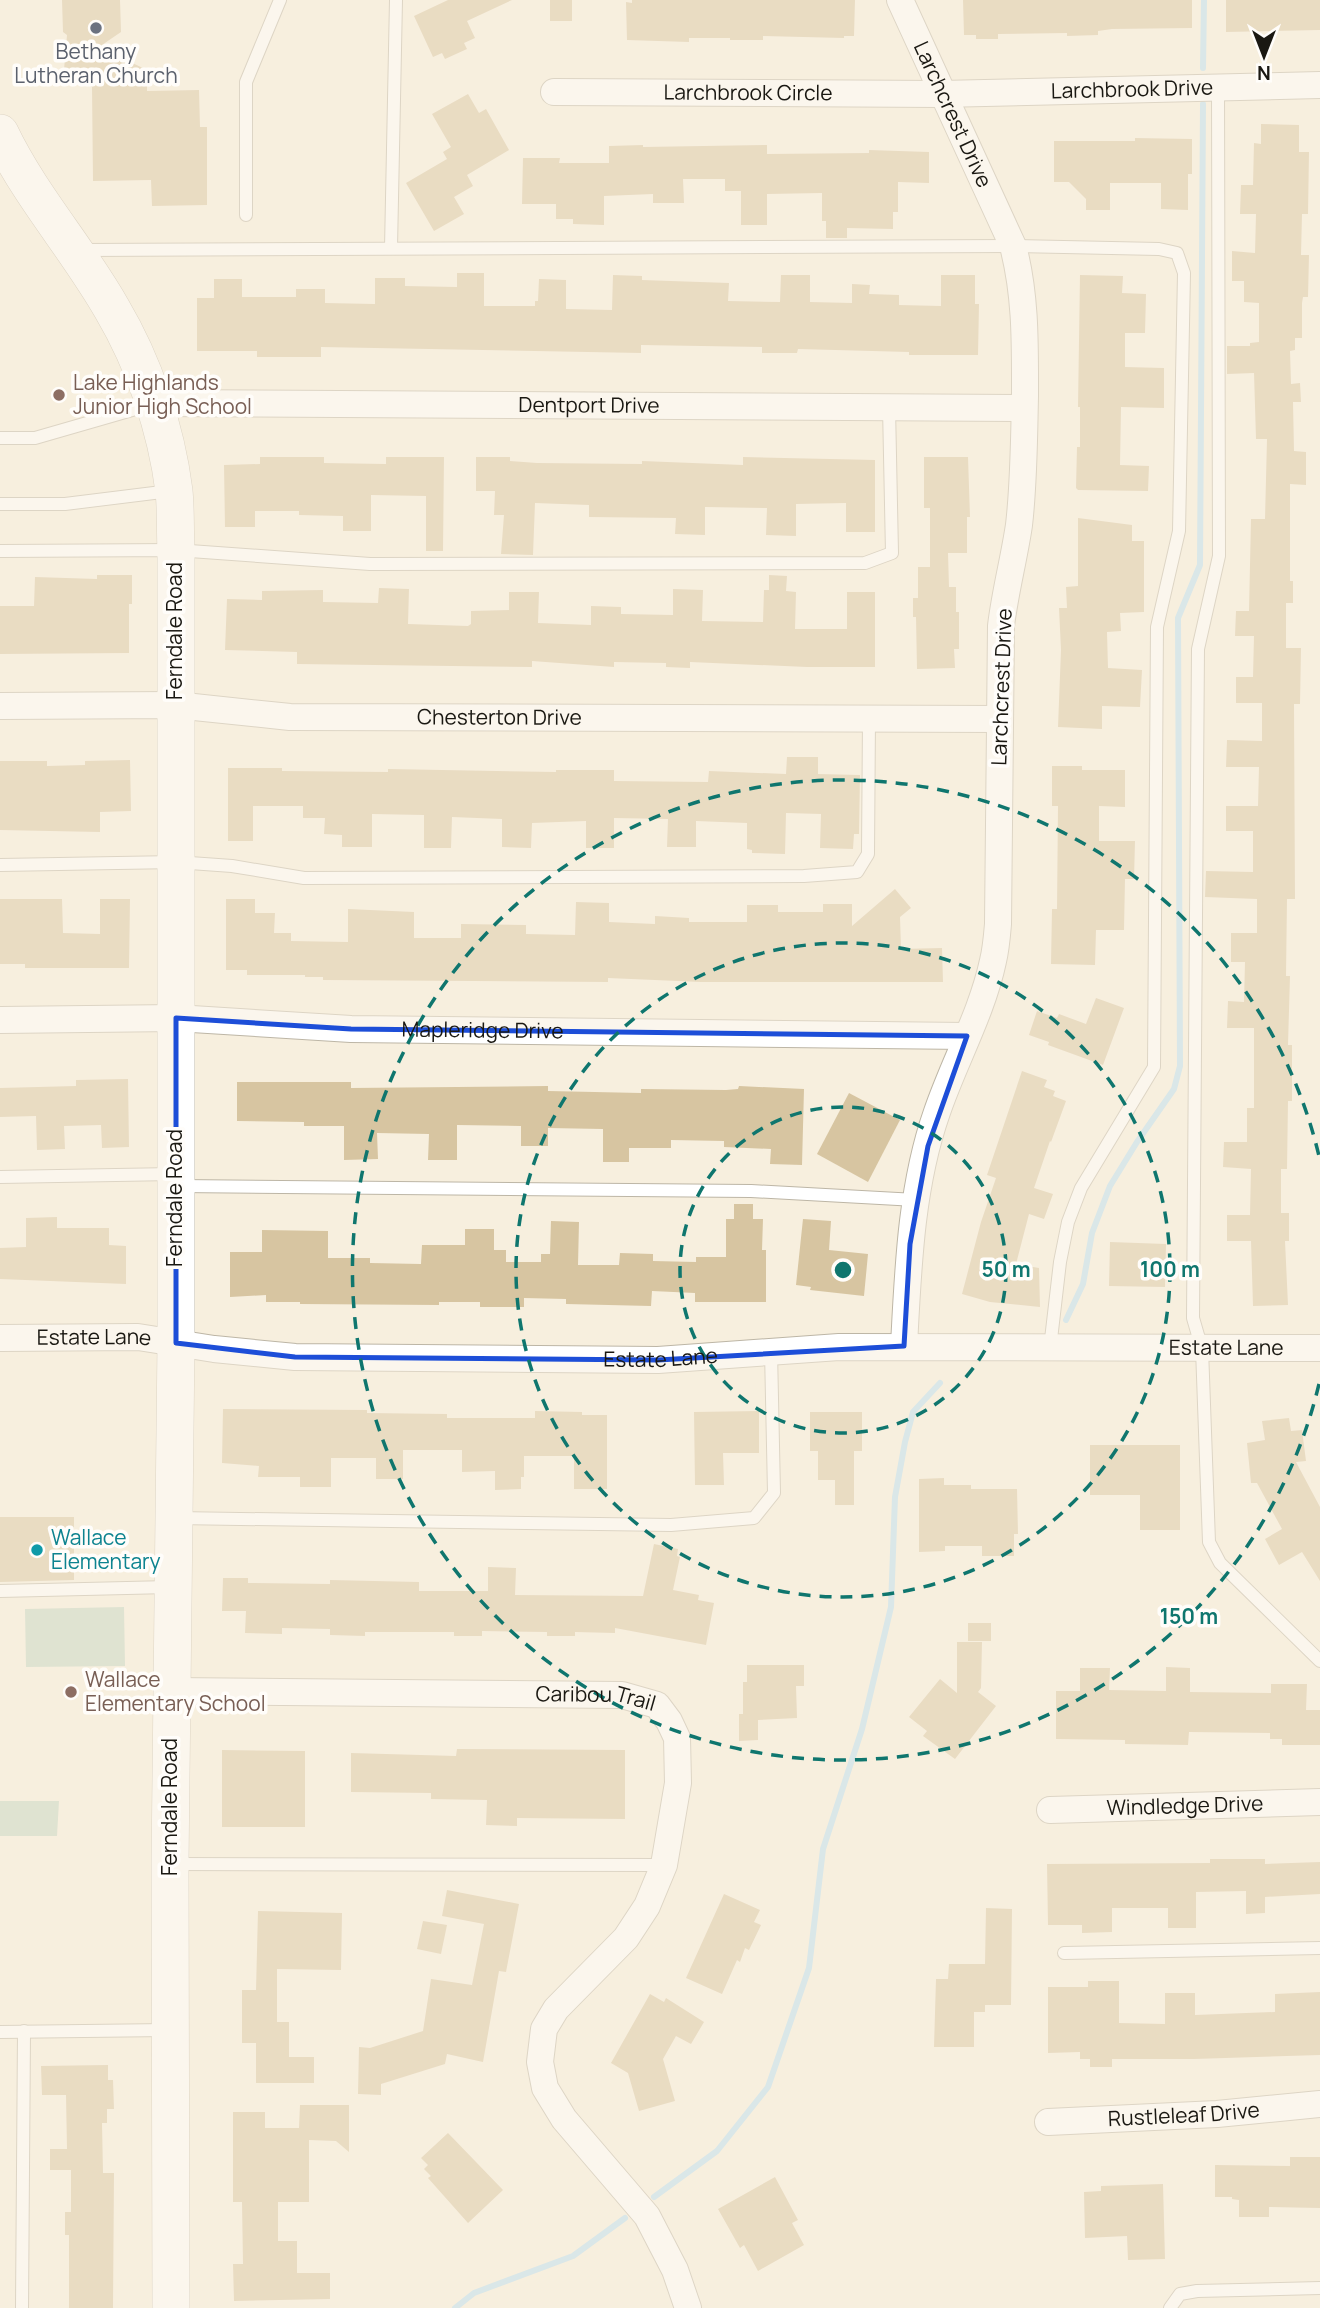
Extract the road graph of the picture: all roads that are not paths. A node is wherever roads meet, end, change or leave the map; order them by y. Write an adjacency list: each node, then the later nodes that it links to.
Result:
1 (280, 0): 9 (lane)
2 (396, 0): 11 (lane)
3 (900, 0): 7 (street, Larchcrest Drive)
4 (1320, 85): 5 (street, Larchbrook Drive)
5 (1218, 86): 7 (street, Larchbrook Drive); 38 (lane)
6 (554, 92): 7 (street, Larchbrook Circle)
7 (942, 94): 10 (street, Larchcrest Drive)
8 (0, 133): 12 (street, Ferndale Road)
9 (246, 215)
10 (1013, 246): 11 (lane); 15 (street, Larchcrest Drive); 36 (lane)
11 (391, 248): 12 (lane)
12 (73, 250): 13 (street, Ferndale Road)
13 (153, 403): 14 (street, Dentport Drive); 16 (lane); 17 (street, Ferndale Road)
14 (889, 407): 15 (street, Dentport Drive); 19 (lane)
15 (1024, 408): 24 (street, Larchcrest Drive)
16 (0, 438)
17 (174, 491): 18 (lane); 19 (street, Ferndale Road)
18 (0, 505)
19 (176, 550): 20 (lane); 21 (street, Ferndale Road)
20 (0, 551)
21 (175, 705): 22 (street, Chesterton Drive); 23 (street, Chesterton Drive); 25 (street, Ferndale Road)
22 (0, 706)
23 (869, 718): 24 (street, Chesterton Drive); 25 (lane)
24 (1000, 719): 29 (street, Larchcrest Drive)
25 (176, 862): 26 (lane); 27 (street, Ferndale Road)
26 (0, 865)
27 (176, 1018): 28 (street, Mapleridge Drive); 29 (street, Mapleridge Drive); 31 (street, Ferndale Road)
28 (0, 1020)
29 (967, 1036): 32 (street, Larchcrest Drive)
30 (0, 1177): 31 (lane)
31 (175, 1180): 32 (lane); 34 (street, Ferndale Road)
32 (917, 1200): 35 (street, Larchcrest Drive)
33 (0, 1338): 34 (street, Estate Lane)
34 (176, 1343): 39 (street, Estate Lane); 40 (street, Ferndale Road)
35 (904, 1346): 36 (street, Estate Lane); 39 (street, Estate Lane)
36 (1050, 1348): 38 (street, Estate Lane)
37 (1320, 1348): 38 (street, Estate Lane)
38 (1202, 1349): 43 (lane)
39 (771, 1350): 40 (lane)
40 (175, 1518): 41 (street, Ferndale Road)
41 (173, 1587): 42 (lane); 44 (street, Ferndale Road)
42 (0, 1591)
43 (1320, 1661)
44 (171, 1691): 47 (street, Ferndale Road); 48 (street, Caribou Trail)
45 (1320, 1802): 46 (street, Windledge Drive)
46 (1050, 1810)
47 (170, 1864): 48 (lane); 51 (street, Ferndale Road)
48 (664, 1865): 59 (street, Caribou Trail)
49 (1320, 1948): 50 (lane)
50 (1064, 1953)
51 (172, 2030): 52 (lane); 58 (street, Ferndale Road)
52 (24, 2031): 53 (lane); 57 (lane)
53 (0, 2032)
54 (1320, 2104): 55 (street, Rustleleaf Drive)
55 (1048, 2122)
56 (1320, 2288): 60 (lane)
57 (22, 2308)
58 (171, 2308)
59 (688, 2308)
60 (1170, 2308)

